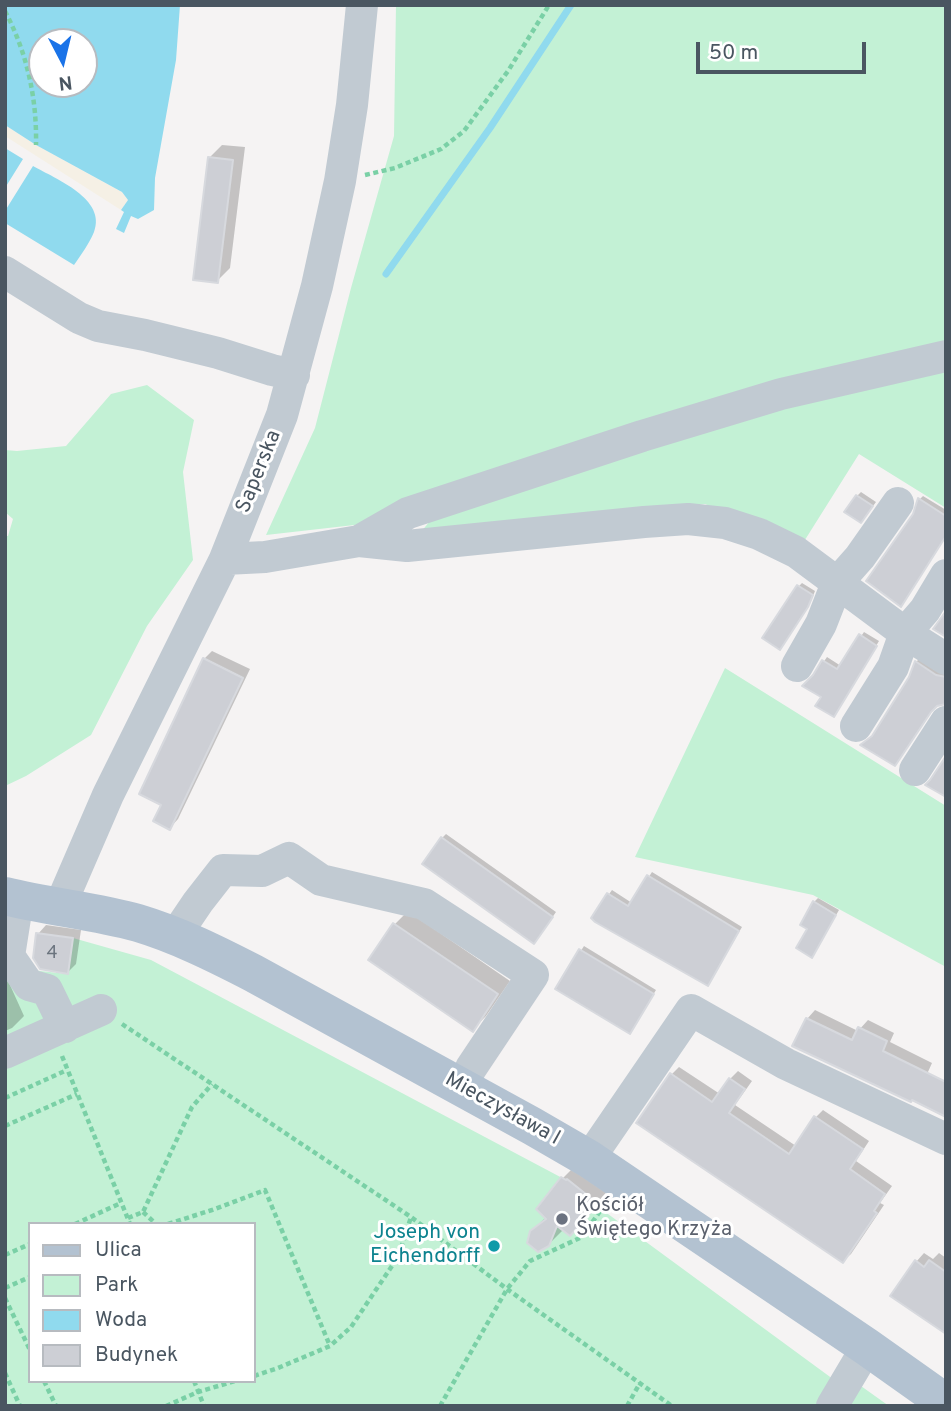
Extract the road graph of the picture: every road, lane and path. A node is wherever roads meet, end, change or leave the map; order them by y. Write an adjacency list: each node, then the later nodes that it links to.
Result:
1 (362, 5): 5 (street, Saperska)
2 (549, 5): 5 (path)
3 (5, 11): 4 (path)
4 (36, 145)
5 (340, 181): 8 (street, Saperska)
6 (5, 272): 8 (street)
7 (946, 356): 10 (street)
8 (294, 375): 11 (street, Saperska)
9 (898, 503): 13 (street)
10 (359, 541): 11 (street); 13 (street)
11 (225, 559): 21 (street, Saperska)
12 (946, 575): 14 (street)
13 (837, 583): 14 (street); 16 (street)
14 (905, 633): 15 (street); 18 (street)
15 (946, 659)
16 (797, 666)
17 (946, 722): 19 (street)
18 (856, 726)
19 (915, 771)
20 (10, 899): 21 (main road, Mieczysława I); 24 (street)
21 (60, 906): 22 (main road, Mieczysława I)
22 (175, 936): 28 (main road, Mieczysława I); 28 (street)
23 (101, 1010): 24 (street); 27 (path)
24 (58, 1029): 25 (street); 26 (path)
25 (5, 1053)
26 (67, 1070): 29 (path); 30 (path)
27 (212, 1084): 36 (path); 37 (path)
28 (461, 1087): 33 (main road, Mieczysława I)
29 (77, 1094): 31 (path); 35 (path)
30 (5, 1098)
31 (5, 1126)
32 (946, 1139): 33 (street)
33 (589, 1159): 34 (main road, Mieczysława I)
34 (621, 1181): 46 (path); 50 (main road, Mieczysława I)
35 (121, 1203): 38 (path); 39 (path)
36 (143, 1212): 38 (path); 40 (path)
37 (411, 1217): 46 (path); 49 (path)
38 (129, 1221)
39 (79, 1222)
40 (154, 1222)
41 (174, 1222): 49 (path)
42 (28, 1245): 43 (path)
43 (5, 1255)
44 (28, 1278): 45 (path)
45 (5, 1288)
46 (507, 1289): 56 (path); 63 (path)
47 (5, 1298): 48 (path)
48 (28, 1346)
49 (330, 1346): 52 (path)
50 (867, 1347): 58 (main road, Mieczysława I); 66 (street)
51 (5, 1373): 59 (path)
52 (256, 1375)
53 (45, 1383): 60 (path)
54 (195, 1383): 57 (path)
55 (225, 1383): 57 (path)
56 (640, 1383): 64 (path); 65 (path)
57 (198, 1392): 61 (path); 62 (path)
58 (946, 1403)
59 (20, 1406)
60 (55, 1406)
61 (166, 1406)
62 (204, 1406)
63 (440, 1406)
64 (627, 1406)
65 (672, 1406)
66 (832, 1406)

